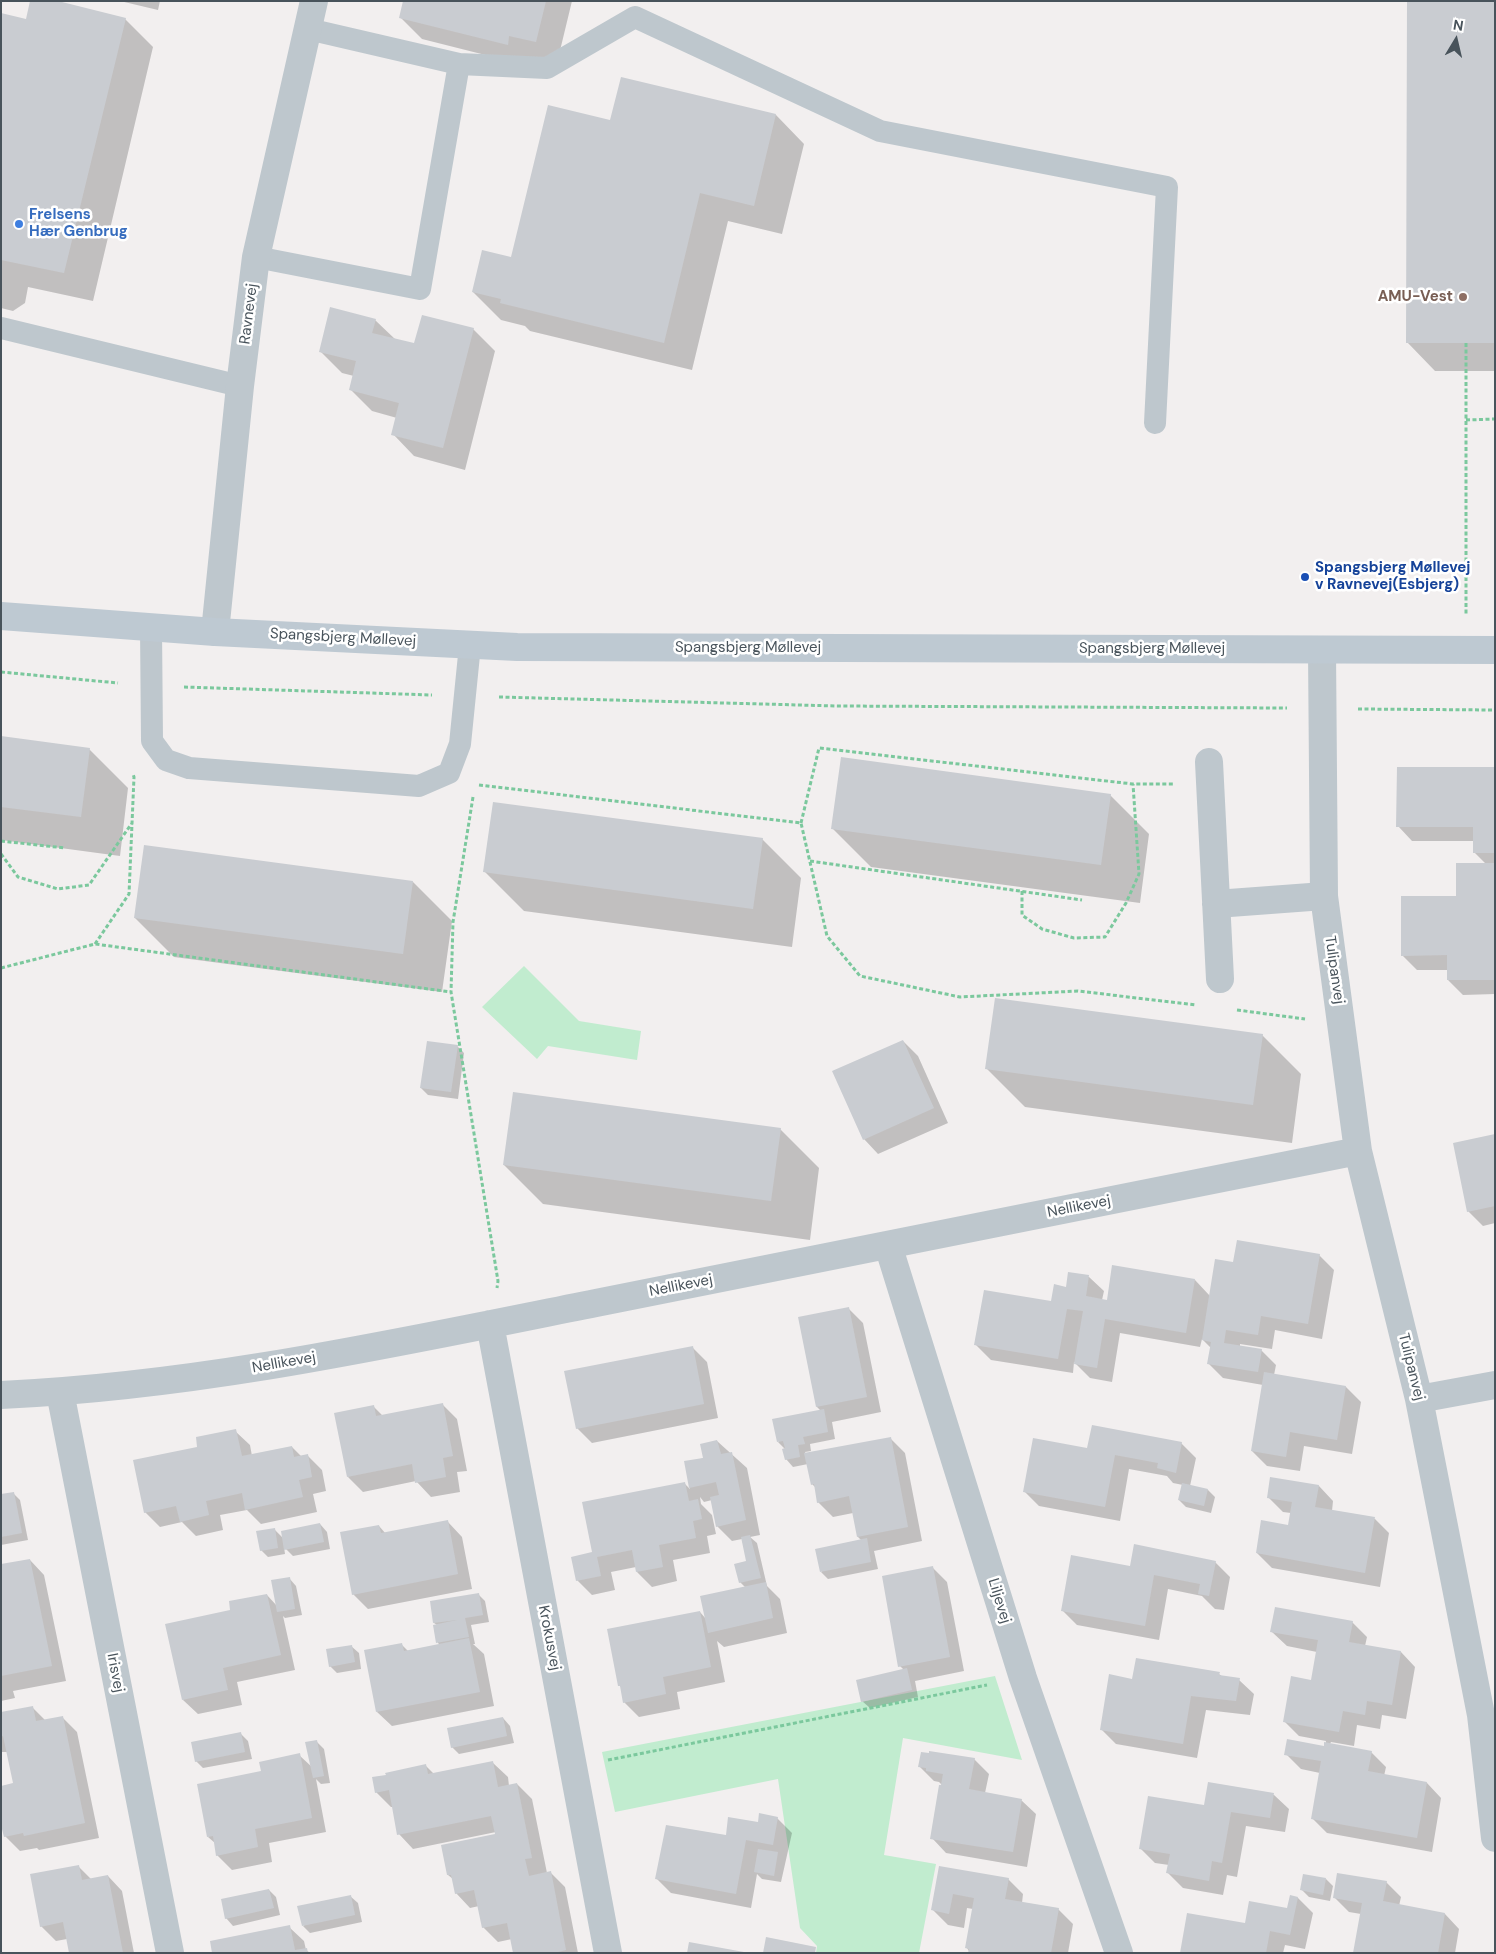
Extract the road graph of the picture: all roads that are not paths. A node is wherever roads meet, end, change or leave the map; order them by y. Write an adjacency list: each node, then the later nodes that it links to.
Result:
1 (314, 1): 2 (street, Ravnevej)
2 (308, 29): 3 (lane); 4 (street, Ravnevej)
3 (459, 64): 4 (lane); 7 (lane)
4 (256, 257): 6 (street, Ravnevej)
5 (1, 328): 6 (lane)
6 (240, 386): 10 (street, Ravnevej)
7 (1155, 423)
8 (1, 616): 9 (street, Spangsbjerg Møllevej)
9 (151, 628): 10 (street, Spangsbjerg Møllevej); 11 (lane)
10 (215, 632): 11 (street, Spangsbjerg Møllevej)
11 (470, 645): 12 (street, Spangsbjerg Møllevej)
12 (1322, 650): 13 (street, Spangsbjerg Møllevej); 15 (street, Tulipanvej)
13 (1495, 650)
14 (1210, 773): 16 (street)
15 (1324, 896): 16 (street); 18 (street, Tulipanvej)
16 (1216, 904): 17 (street)
17 (1220, 979)
18 (1358, 1151): 19 (street, Nellikevej); 24 (street, Tulipanvej)
19 (888, 1246): 20 (street, Nellikevej); 28 (street, Liljevej)
20 (490, 1324): 22 (street, Nellikevej); 27 (street, Krokusvej)
21 (1495, 1385): 24 (street)
22 (60, 1392): 23 (street, Nellikevej); 26 (street, Irisvej)
23 (1, 1395)
24 (1419, 1399): 25 (street, Tulipanvej)
25 (1495, 1838)
26 (170, 1953)
27 (608, 1953)
28 (1119, 1953)

